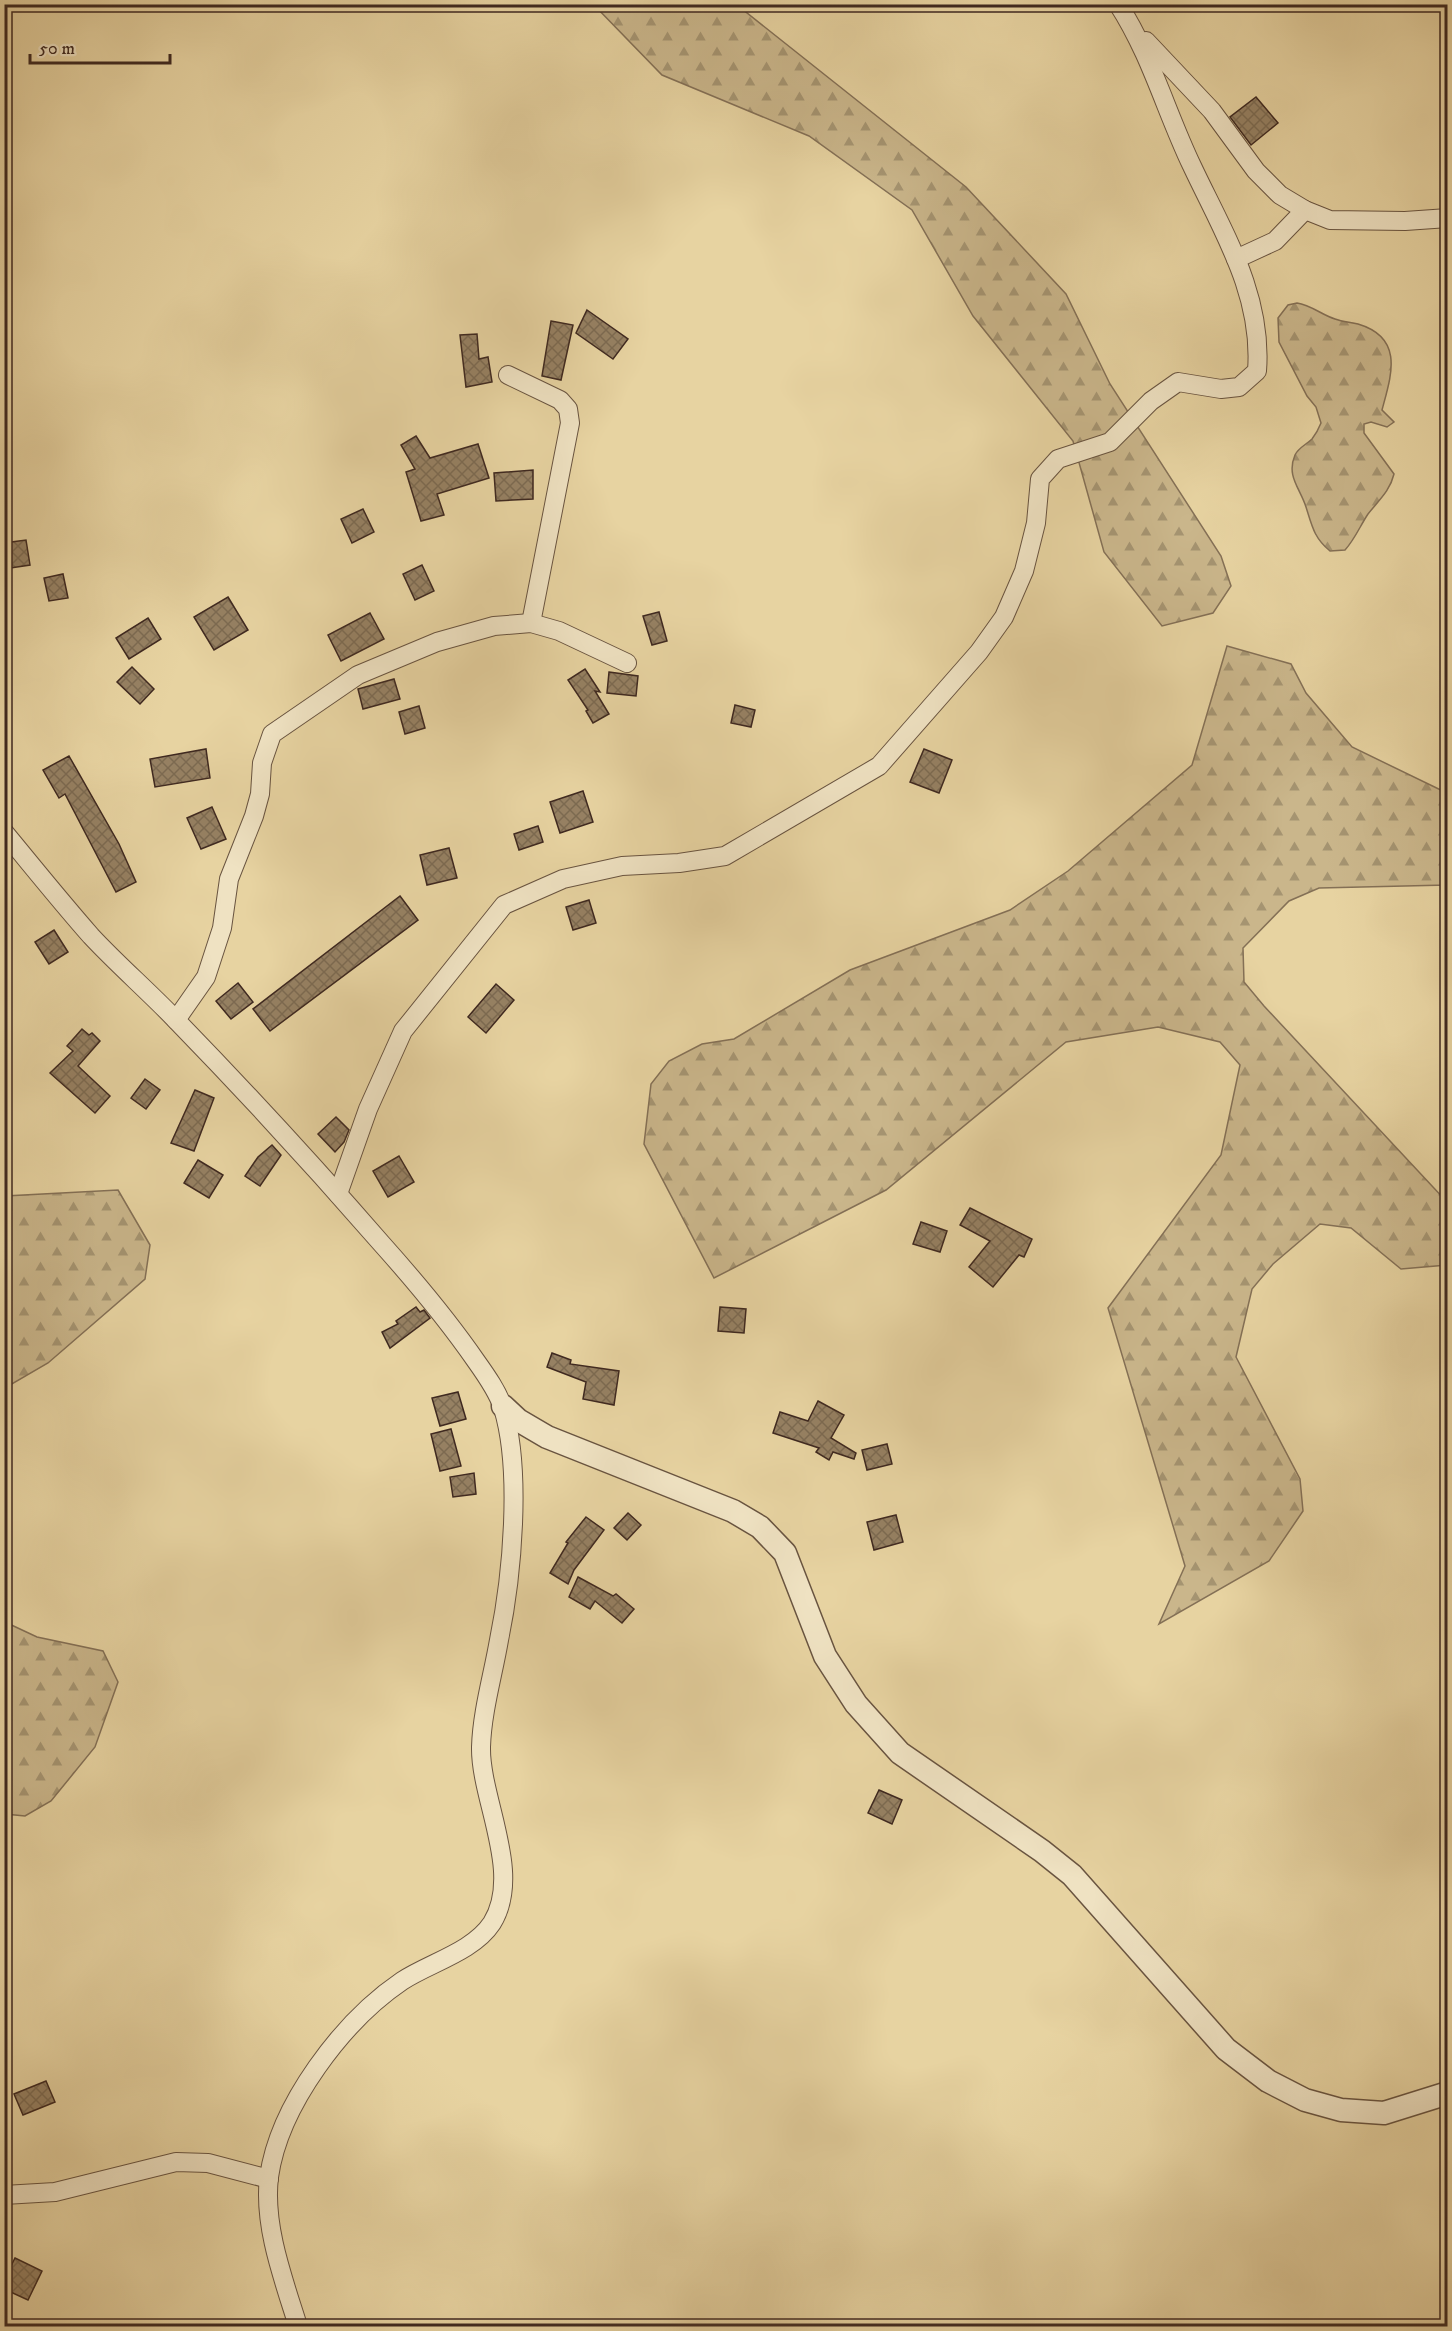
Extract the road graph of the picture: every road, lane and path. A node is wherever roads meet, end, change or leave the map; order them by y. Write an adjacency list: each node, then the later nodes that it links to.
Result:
1 (1118, 4): 2 (street)
2 (1133, 27): 3 (street); 5 (street)
3 (1305, 210): 4 (street); 5 (street)
4 (1448, 218)
5 (1236, 259): 11 (street)
6 (508, 375): 7 (street)
7 (531, 622): 8 (street); 10 (street)
8 (627, 663)
9 (4, 832): 10 (street)
10 (176, 1020): 11 (street)
11 (338, 1194): 12 (street)
12 (502, 1406): 13 (street); 14 (street)
13 (1448, 2093)
14 (269, 2178): 15 (street); 16 (street)
15 (4, 2195)
16 (298, 2326)

